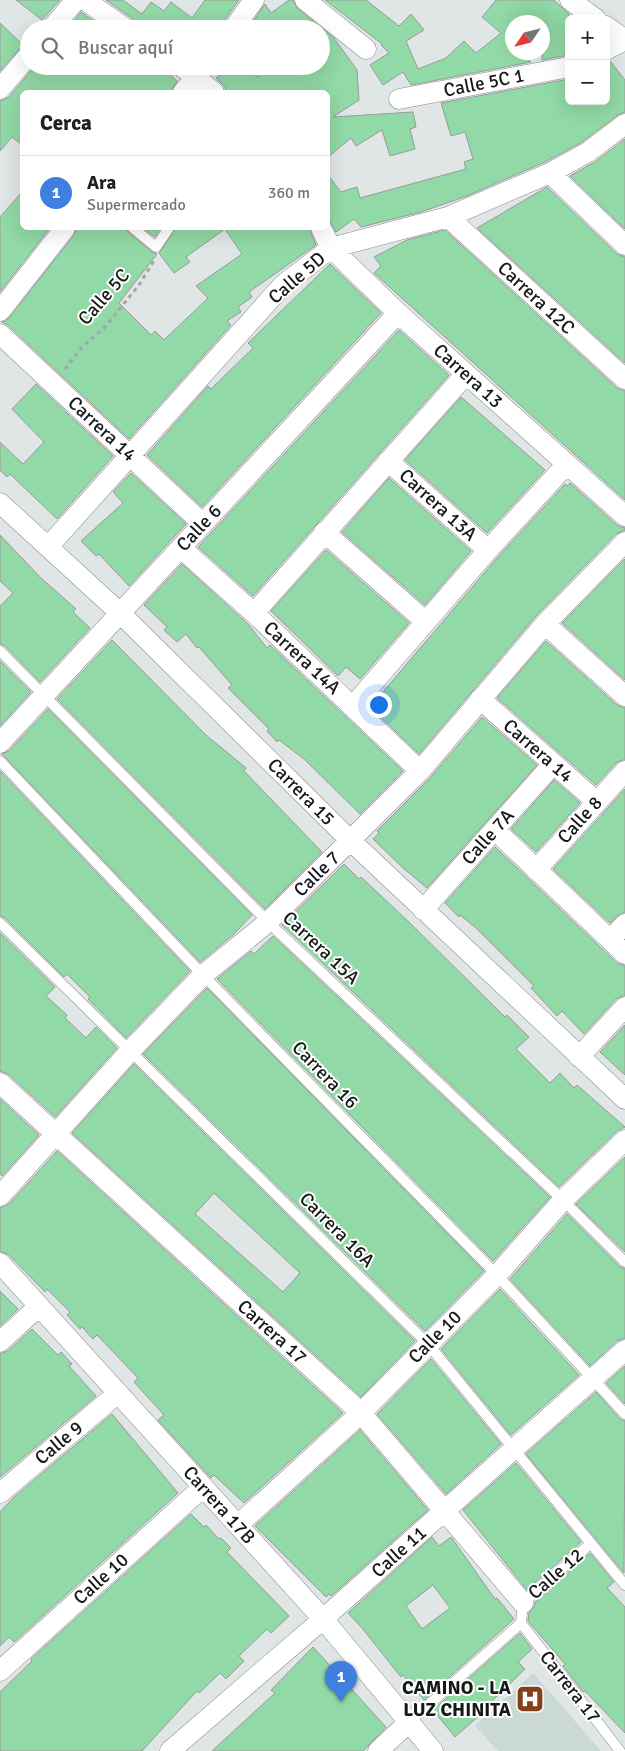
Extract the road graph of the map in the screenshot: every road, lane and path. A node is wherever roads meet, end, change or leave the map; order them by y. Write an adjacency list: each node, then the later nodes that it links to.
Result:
1 (76, 0): 7 (street)
2 (85, 0): 8 (street)
3 (254, 0): 9 (street)
4 (305, 0): 11 (street)
5 (570, 0): 6 (street)
6 (591, 15)
7 (59, 20)
8 (113, 20)
9 (240, 20)
10 (330, 20): 15 (street)
11 (330, 20)
12 (610, 29): 13 (street)
13 (625, 40): 14 (street)
14 (610, 48)
15 (366, 49)
16 (20, 66): 20 (street)
17 (565, 68): 23 (street, Calle 5C 1)
18 (192, 75): 21 (street)
19 (199, 75): 22 (street)
20 (0, 89)
21 (184, 90)
22 (212, 90)
23 (399, 99)
24 (625, 124): 25 (street, Calle 5D)
25 (550, 173): 26 (street, Calle 5D); 31 (street)
26 (448, 216): 33 (street, Calle 5D); 38 (street, Carrera 12C)
27 (63, 230): 34 (street)
28 (135, 230): 32 (lane)
29 (168, 230): 32 (lane)
30 (322, 230): 33 (street, Carrera 13)
31 (625, 245)
32 (156, 247): 39 (path, Calle 5C)
33 (331, 248): 35 (street, Carrera 13); 40 (street, Calle 5D)
34 (0, 311)
35 (398, 313): 37 (street, Carrera 13); 45 (street, Calle 6)
36 (0, 334): 39 (street, Carrera 14)
37 (466, 374): 41 (street); 42 (street, Carrera 13)
38 (625, 379)
39 (54, 384): 40 (street, Carrera 14)
40 (132, 456): 45 (street, Carrera 14); 48 (street, Calle 5D)
41 (388, 460): 46 (street); 50 (street, Carrera 13A)
42 (566, 465): 44 (street, Carrera 13); 50 (street)
43 (0, 503): 48 (street, Carrera 15)
44 (625, 516)
45 (203, 524): 49 (street, Calle 6)
46 (324, 532): 51 (street); 53 (street)
47 (625, 542): 54 (street, Calle 7)
48 (48, 547): 52 (street, Carrera 15)
49 (181, 548): 51 (street, Carrera 14A); 52 (street, Calle 6)
50 (488, 550): 53 (street)
51 (254, 613): 59 (street, Carrera 14A)
52 (120, 614): 57 (street, Calle 6); 67 (street, Carrera 15)
53 (424, 621): 59 (street)
54 (545, 624): 56 (street); 58 (street, Calle 7)
55 (0, 651): 57 (lane, Carrera 15A)
56 (624, 692)
57 (45, 695): 60 (street, Calle 6); 71 (lane, Carrera 15A)
58 (480, 699): 62 (street, Carrera 14); 63 (street, Calle 7)
59 (353, 706): 63 (street, Carrera 14A)
60 (0, 743)
61 (0, 761): 75 (lane, Carrera 16)
62 (553, 764): 65 (street, Carrera 14); 66 (street, Calle 7A)
63 (420, 771): 67 (street, Calle 7)
64 (625, 771): 65 (street, Calle 8)
65 (597, 802): 68 (street, Calle 8)
66 (495, 830): 68 (street); 69 (street, Calle 7A)
67 (351, 842): 69 (street, Carrera 15); 71 (street, Calle 7)
68 (536, 870): 73 (street)
69 (423, 910): 78 (street, Carrera 15)
70 (0, 922): 77 (lane, Carrera 16A)
71 (268, 922): 75 (street, Calle 7); 84 (lane, Carrera 15A)
72 (625, 924): 73 (street)
73 (610, 940): 74 (street)
74 (625, 954)
75 (203, 975): 77 (street, Calle 7); 87 (lane, Carrera 16)
76 (625, 1007): 78 (street)
77 (131, 1050): 81 (street, Calle 7); 90 (lane, Carrera 16A)
78 (579, 1057): 80 (street, Carrera 15)
79 (0, 1083): 81 (street, Carrera 17)
80 (625, 1099)
81 (56, 1136): 83 (street, Calle 7); 94 (street, Carrera 17)
82 (625, 1140): 84 (street, Calle 10)
83 (0, 1196)
84 (563, 1200): 85 (lane, Carrera 15A); 87 (street, Calle 10)
85 (625, 1262)
86 (0, 1263): 88 (street, Carrera 17B)
87 (497, 1275): 90 (street, Calle 10); 92 (lane, Carrera 16)
88 (39, 1306): 89 (street); 93 (street, Carrera 17B)
89 (0, 1342)
90 (428, 1344): 94 (street, Calle 10); 96 (lane, Carrera 16A)
91 (625, 1350): 92 (street, Calle 11)
92 (594, 1378): 95 (lane, Carrera 16); 96 (street, Calle 11)
93 (118, 1393): 97 (street, Carrera 17B); 98 (street, Calle 9)
94 (361, 1413): 99 (street, Carrera 17); 100 (street, Calle 10)
95 (625, 1414)
96 (514, 1449): 99 (street, Calle 11); 101 (lane, Carrera 16A)
97 (202, 1487): 100 (street, Carrera 17B); 106 (street, Calle 10)
98 (0, 1493)
99 (444, 1511): 103 (street, Carrera 17); 104 (street, Calle 11)
100 (238, 1525): 104 (street, Carrera 17B)
101 (591, 1543): 102 (lane, Carrera 16A); 103 (lane, Calle 12)
102 (625, 1585)
103 (523, 1603): 105 (lane, Calle 12)
104 (323, 1620): 107 (street, Carrera 17B); 108 (street, Calle 11)
105 (521, 1623): 107 (lane, Calle 12); 111 (lane, Carrera 17)
106 (0, 1671)
107 (408, 1723): 109 (street, Calle 12); 110 (street, Carrera 17B)
108 (170, 1751)
109 (378, 1751)
110 (433, 1751)
111 (620, 1751)

